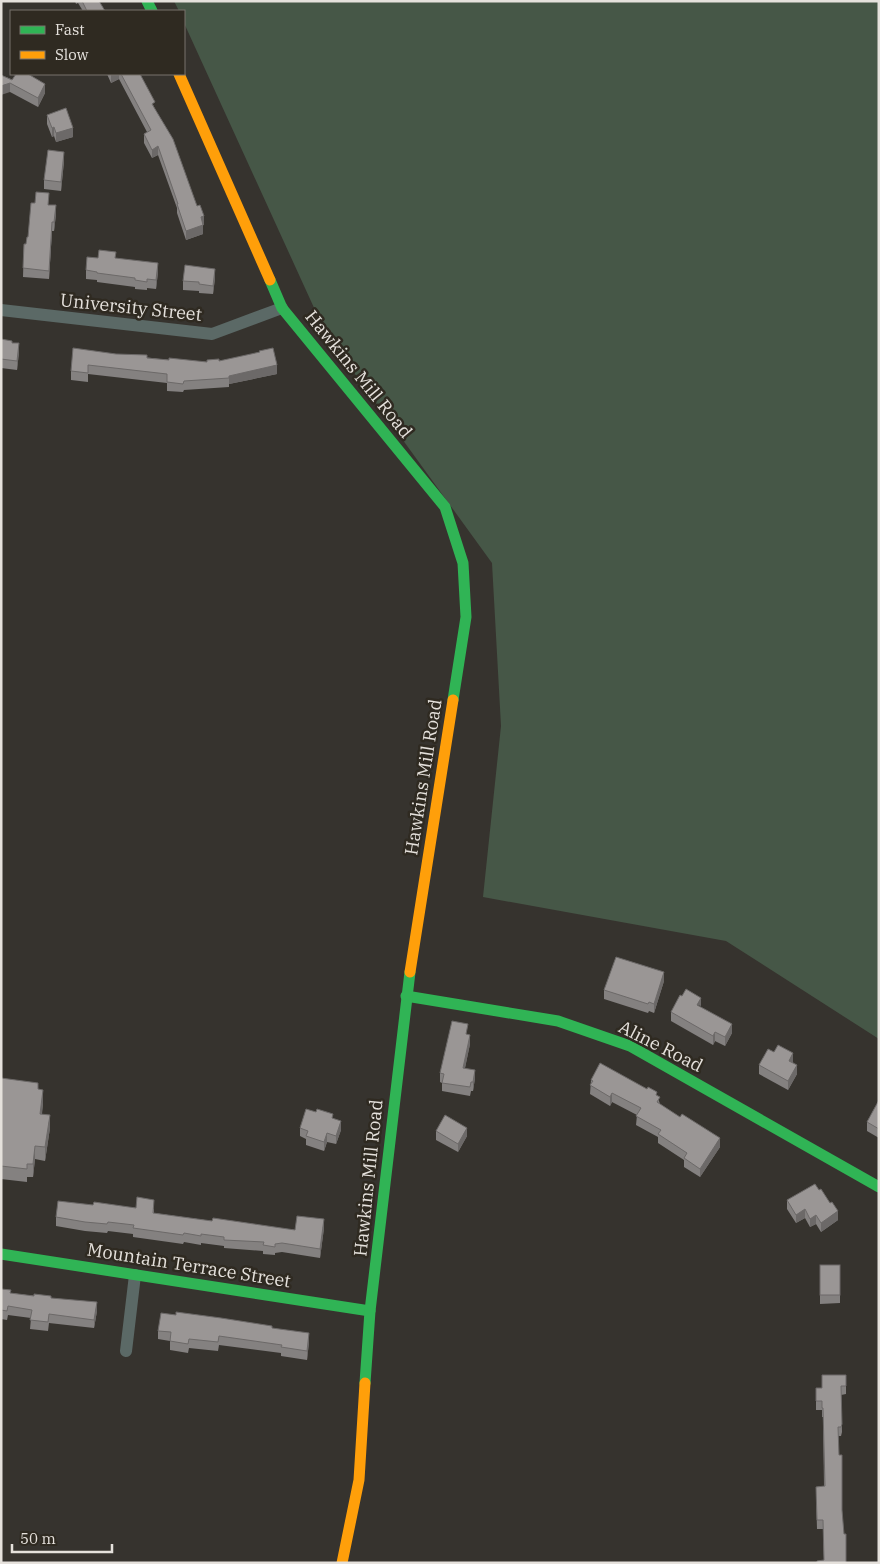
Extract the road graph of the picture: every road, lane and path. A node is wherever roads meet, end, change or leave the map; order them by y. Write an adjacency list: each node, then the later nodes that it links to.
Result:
1 (179, 75): 2 (street, Hawkins Mill Road)
2 (282, 308): 3 (street, University Street); 4 (street, Hawkins Mill Road)
3 (1, 310)
4 (406, 996): 5 (street, Aline Road); 8 (street, Hawkins Mill Road)
5 (879, 1187)
6 (1, 1254): 7 (street, Mountain Terrace Street)
7 (135, 1275): 8 (street, Mountain Terrace Street); 9 (street)
8 (370, 1311): 10 (street, Hawkins Mill Road)
9 (126, 1351)
10 (342, 1563)

